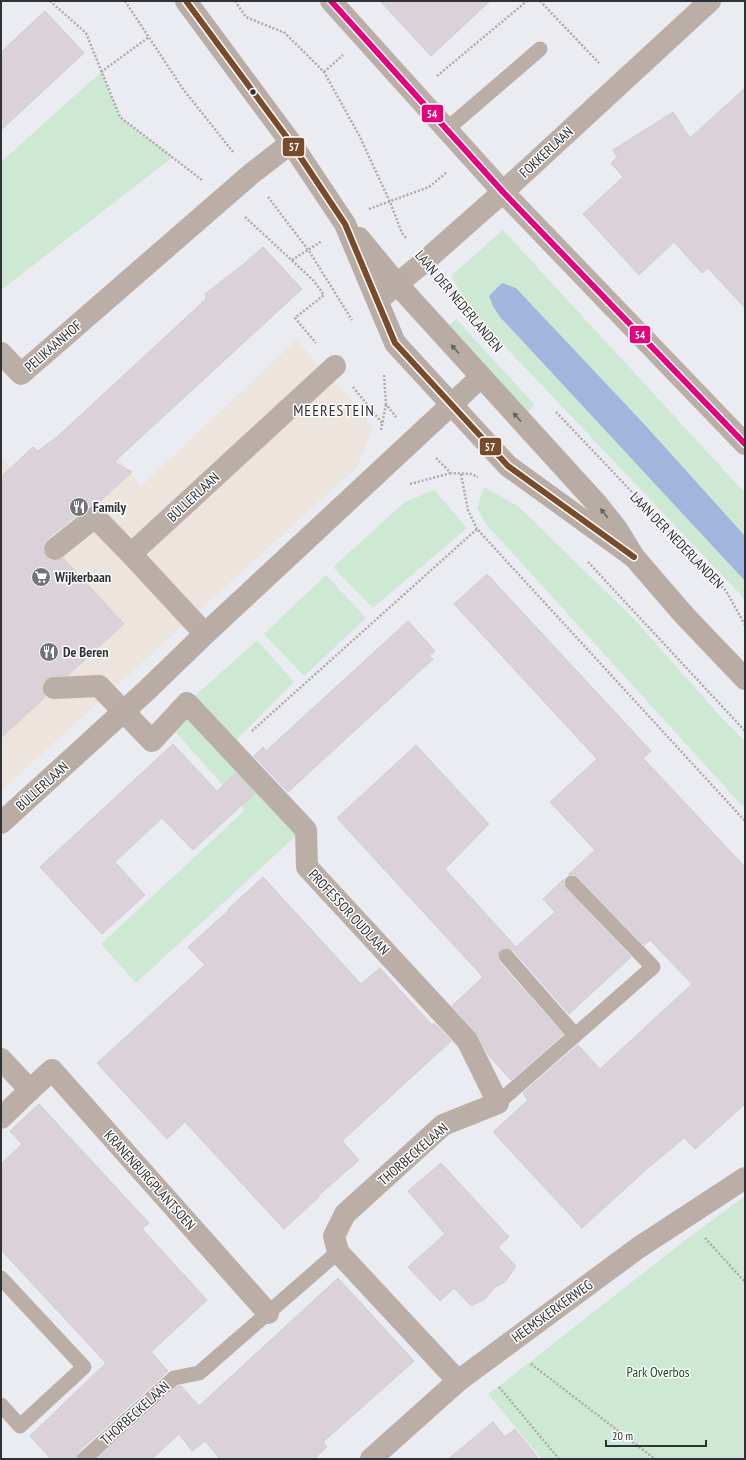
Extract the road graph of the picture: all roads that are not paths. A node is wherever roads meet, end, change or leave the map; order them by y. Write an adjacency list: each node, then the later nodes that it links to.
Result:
1 (186, 1): 6 (main road)
2 (331, 1): 5 (street)
3 (710, 1): 7 (street, FOKKERLAAN)
4 (540, 49): 5 (lane)
5 (447, 129): 7 (street)
6 (291, 143): 8 (main road); 11 (street, PELIKAANHOF)
7 (502, 192): 9 (street, FOKKERLAAN); 15 (street)
8 (346, 226): 9 (main road); 10 (main road)
9 (397, 284): 10 (street, FOKKERLAAN); 13 (main road, one-way to 9)
10 (378, 300): 14 (main road)
11 (1, 353)
12 (336, 366): 17 (street, BÜLLERLAAN)
13 (482, 377): 14 (main road, BÜLLERLAAN); 18 (main road, one-way to 13)
14 (452, 405): 18 (main road); 19 (main road, BÜLLERLAAN)
15 (745, 444)
16 (55, 549): 17 (street)
17 (131, 554): 19 (street)
18 (634, 557): 20 (main road)
19 (205, 634): 22 (main road, BÜLLERLAAN)
20 (745, 679)
21 (54, 688): 22 (street)
22 (123, 712): 23 (main road, BÜLLERLAAN); 29 (street, PROFESSOR OUDLAAN)
23 (1, 823)
24 (572, 883): 26 (lane, THORBECKELAAN)
25 (506, 956): 26 (lane)
26 (575, 1035): 29 (lane, THORBECKELAAN)
27 (1, 1059): 28 (street)
28 (30, 1090): 30 (street, KRANENBURGPLANTSOEN); 34 (street, KRANENBURGPLANTSOEN)
29 (498, 1103): 32 (street, THORBECKELAAN)
30 (1, 1118)
31 (745, 1178): 35 (street, HEEMSKERKERWEG)
32 (338, 1252): 34 (lane, THORBECKELAAN); 35 (street)
33 (1, 1278): 36 (lane)
34 (268, 1313): 37 (lane, THORBECKELAAN)
35 (458, 1381): 38 (street, HEEMSKERKERWEG)
36 (1, 1405)
37 (84, 1459)
38 (371, 1459)

